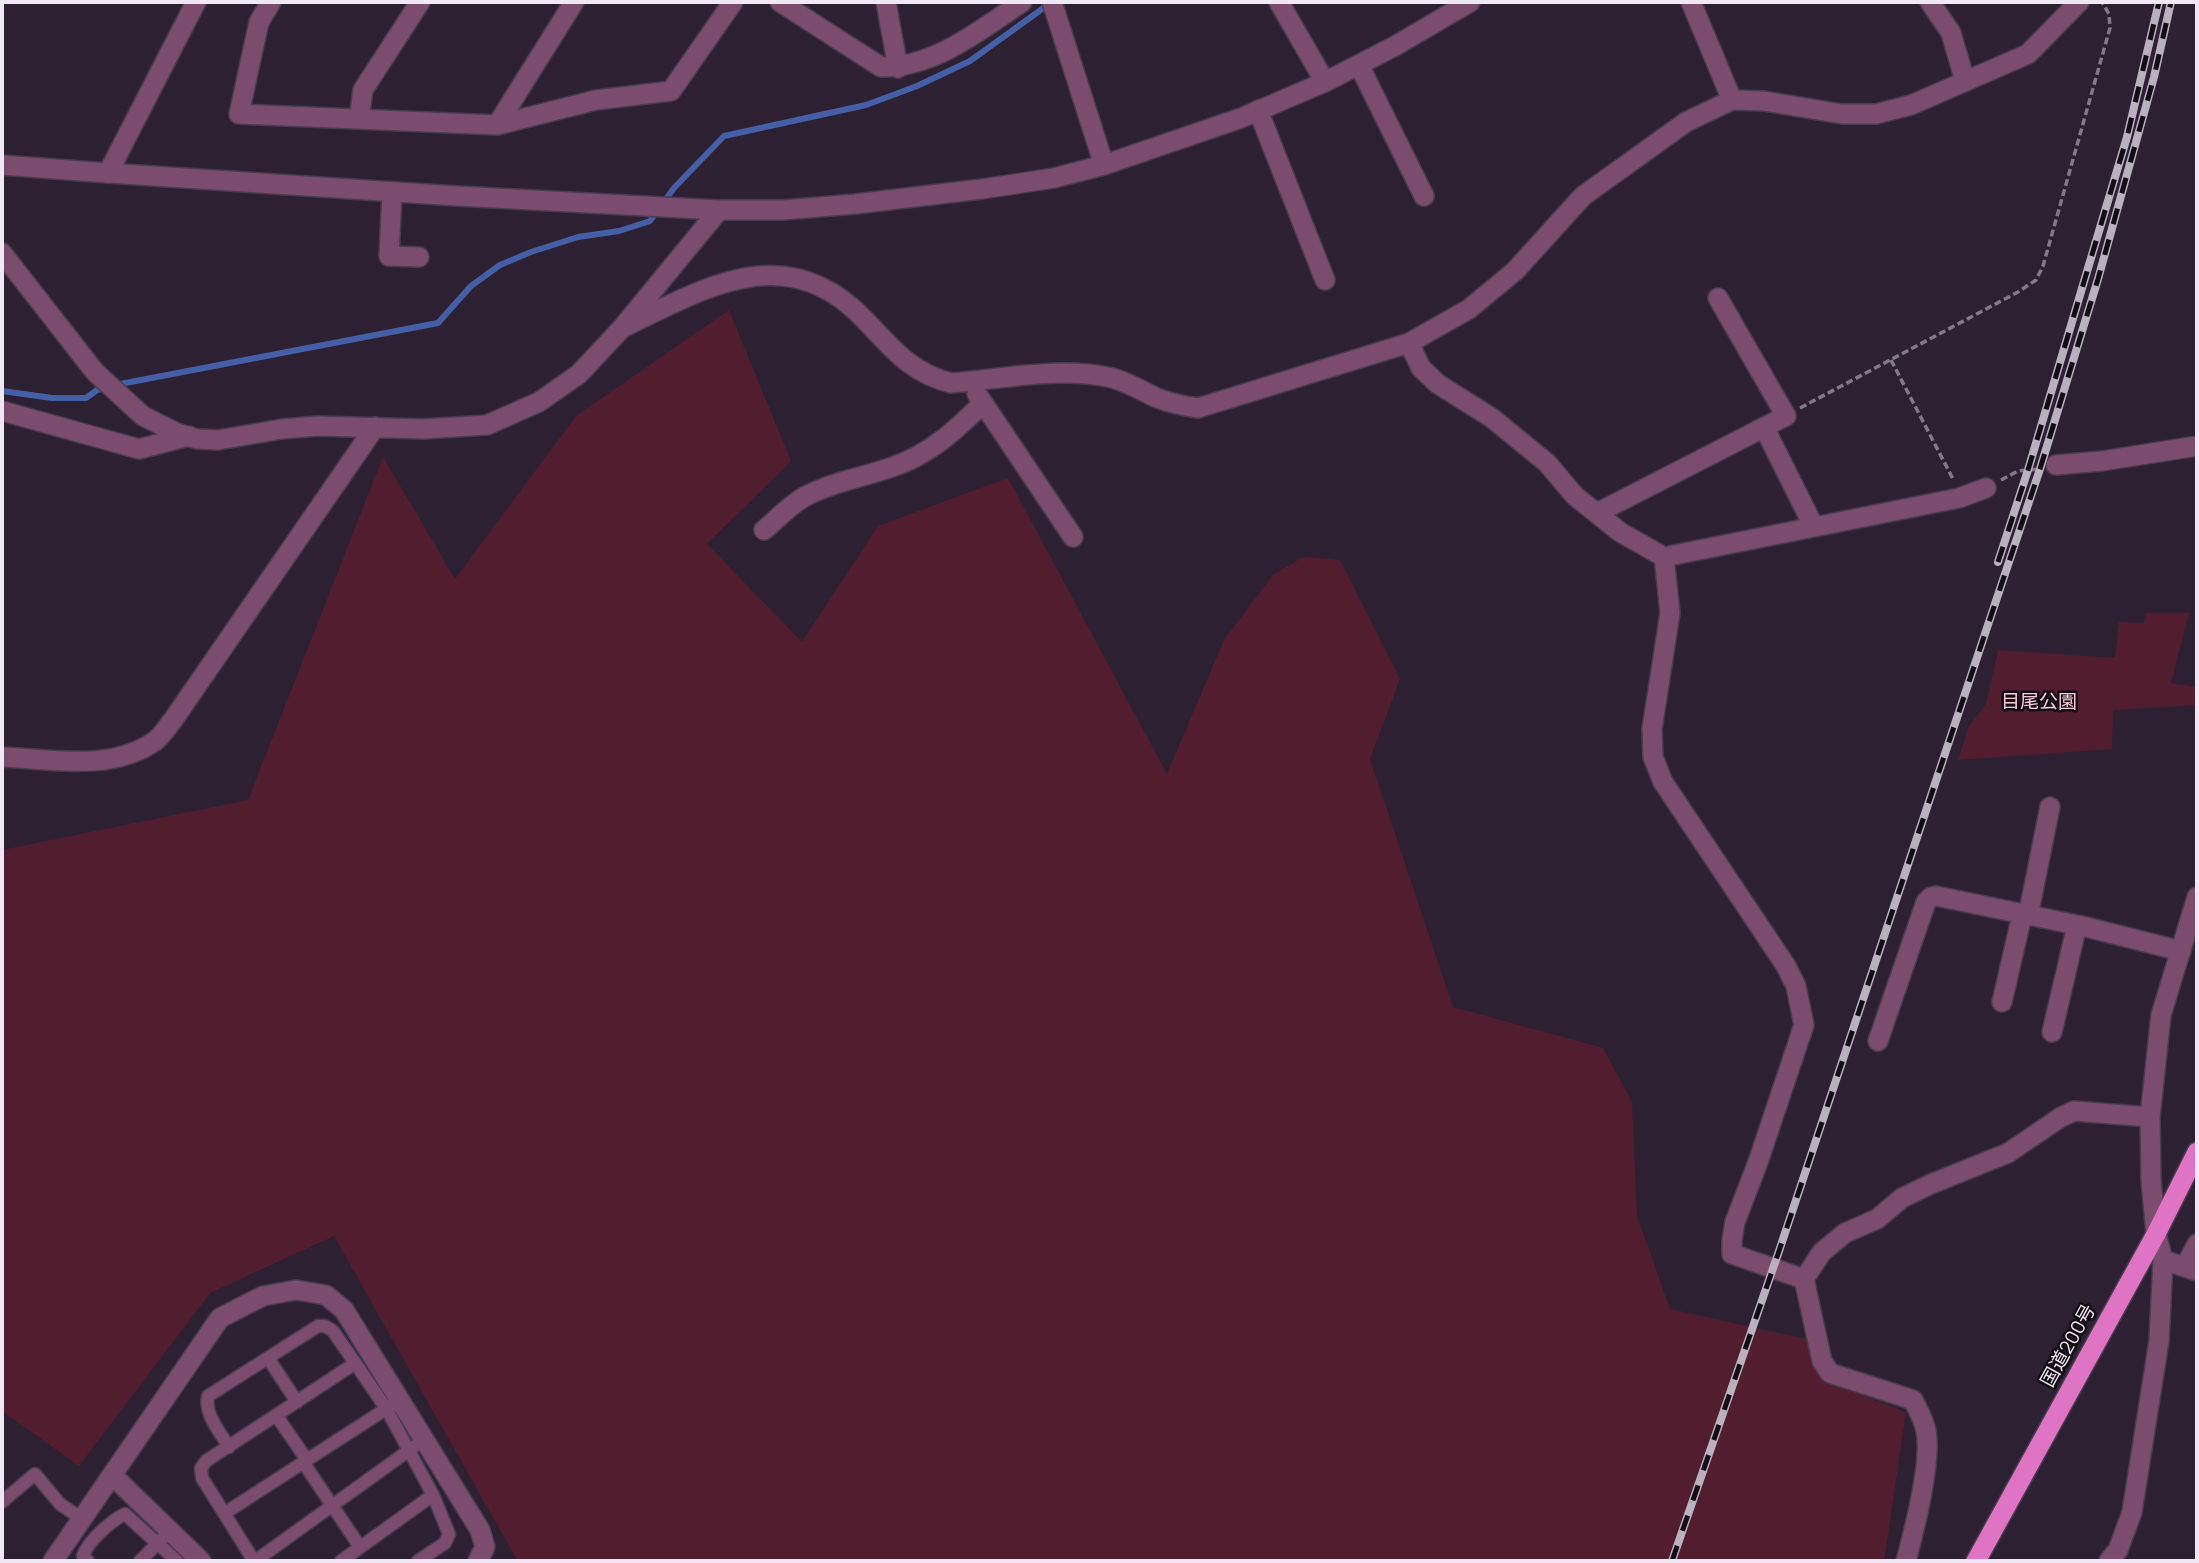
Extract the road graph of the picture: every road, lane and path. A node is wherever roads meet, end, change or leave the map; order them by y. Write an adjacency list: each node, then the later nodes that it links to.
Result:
1 (197, 2): 26 (street)
2 (271, 2): 22 (street)
3 (420, 2): 22 (street)
4 (574, 2): 23 (street)
5 (733, 2): 23 (street)
6 (780, 2): 17 (street)
7 (886, 2): 17 (street)
8 (1023, 2): 17 (street)
9 (1052, 2): 25 (street)
10 (1279, 2): 19 (street)
11 (1468, 2): 16 (street)
12 (1691, 2): 20 (street)
13 (1930, 2): 18 (street)
14 (2079, 2): 18 (street)
15 (2102, 2): 36 (path)
16 (1359, 65): 19 (street); 28 (street)
17 (898, 68)
18 (1965, 81): 20 (street)
19 (1325, 82): 21 (street)
20 (1732, 100): 35 (street)
21 (1258, 110): 25 (street); 32 (street)
22 (359, 119): 23 (street)
23 (497, 125)
24 (2, 164): 26 (street)
25 (1104, 165): 29 (street)
26 (108, 173): 27 (street)
27 (392, 192): 29 (street); 31 (street)
28 (1424, 196)
29 (719, 211): 34 (street)
30 (2, 253): 43 (street)
31 (419, 257)
32 (1325, 280)
33 (1718, 298): 40 (street)
34 (622, 328): 37 (street); 41 (street)
35 (1409, 343): 37 (street); 48 (street)
36 (1891, 360): 40 (path); 47 (path)
37 (968, 382): 38 (street)
38 (983, 403): 50 (street); 51 (street)
39 (2, 411): 43 (street)
40 (1786, 416): 42 (street)
41 (375, 427): 43 (street); 53 (street)
42 (1764, 427): 48 (street); 49 (street)
43 (188, 436)
44 (2197, 446): 45 (street)
45 (2056, 464): 46 (path)
46 (1986, 488): 47 (street)
47 (1959, 498): 49 (street)
48 (1597, 513): 52 (street)
49 (1814, 527): 52 (street)
50 (764, 530)
51 (1073, 537)
52 (1664, 558): 68 (street)
53 (2, 757)
54 (2050, 807): 56 (street)
55 (2197, 897): 58 (street)
56 (2025, 915): 57 (street); 59 (street); 61 (street)
57 (2077, 925): 58 (street); 60 (street)
58 (2181, 951): 62 (street)
59 (2002, 1002)
60 (2052, 1031)
61 (1878, 1041)
62 (2150, 1117): 64 (street); 68 (street)
63 (2197, 1152): 64 (highway, 国道200号)
64 (2156, 1234): 66 (street); 95 (highway, 国道200号)
65 (2197, 1244): 67 (street)
66 (2163, 1259): 67 (street); 96 (street)
67 (2191, 1269)
68 (1804, 1279): 94 (street)
69 (268, 1358): 70 (lane); 71 (lane); 75 (lane)
70 (354, 1364): 71 (lane); 72 (lane)
71 (297, 1402): 73 (lane)
72 (393, 1405): 74 (street); 76 (lane); 77 (street)
73 (276, 1415): 75 (lane); 76 (lane)
74 (417, 1445): 78 (lane); 80 (lane); 93 (street)
75 (229, 1447): 81 (lane)
76 (305, 1461): 80 (lane); 81 (lane)
77 (112, 1475): 82 (street); 83 (street)
78 (433, 1495): 84 (lane); 92 (lane)
79 (2, 1502): 82 (lane)
80 (333, 1507): 84 (lane); 90 (lane)
81 (225, 1513): 90 (lane)
82 (82, 1519): 85 (street)
83 (164, 1537): 86 (lane); 87 (lane); 88 (lane); 89 (street)
84 (357, 1554): 91 (lane)
85 (53, 1561)
86 (88, 1561)
87 (139, 1561)
88 (177, 1561)
89 (200, 1561)
90 (255, 1561)
91 (341, 1561)
92 (418, 1561)
93 (478, 1561)
94 (1906, 1561)
95 (1976, 1561)
96 (2109, 1561)

